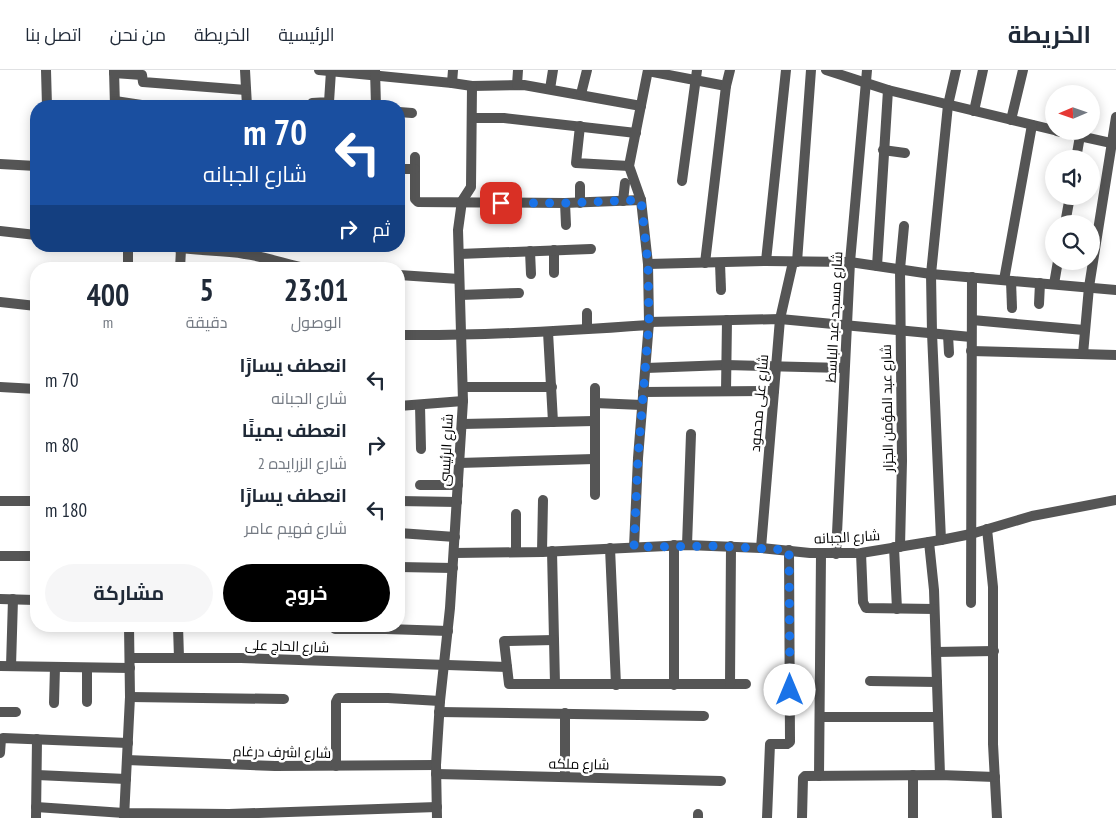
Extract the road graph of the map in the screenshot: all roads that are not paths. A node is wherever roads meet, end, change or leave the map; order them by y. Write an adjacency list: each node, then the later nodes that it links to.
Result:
1 (46, 70): 30 (street)
2 (245, 70): 27 (street)
3 (319, 70): 17 (street)
4 (453, 70): 21 (street)
5 (518, 70): 23 (street)
6 (553, 70): 26 (street)
7 (587, 70): 29 (street)
8 (648, 70): 20 (street); 36 (street)
9 (730, 70): 25 (street)
10 (786, 70): 74 (street)
11 (811, 70): 76 (street, شارع على محمود)
12 (828, 70): 22 (street)
13 (867, 70): 22 (street, شارع مسجد عبد الباسط)
14 (956, 70): 35 (street)
15 (983, 70): 37 (street)
16 (1023, 70): 42 (street)
17 (331, 71): 19 (street); 33 (street)
18 (114, 72): 27 (street); 31 (street)
19 (375, 73): 21 (street); 34 (street)
20 (696, 75): 25 (street); 57 (street)
21 (452, 82): 24 (street)
22 (865, 83): 28 (street); 77 (street, شارع مسجد عبد الباسط)
23 (517, 85): 24 (street); 26 (street)
24 (472, 86): 41 (street, شارع الرئيسى)
25 (726, 86): 78 (street)
26 (550, 89): 29 (street)
27 (246, 90): 32 (street)
28 (888, 90): 35 (street); 49 (street)
29 (581, 94): 36 (street)
30 (47, 100)
31 (114, 100)
32 (247, 100)
33 (329, 100)
34 (376, 100)
35 (948, 105): 37 (street); 86 (street)
36 (642, 106): 46 (street)
37 (974, 111): 42 (street)
38 (405, 112): 39 (street)
39 (412, 113)
40 (1116, 116): 48 (street)
41 (472, 118): 44 (street); 61 (street, شارع الرئيسى)
42 (1011, 120): 43 (street)
43 (1032, 125): 45 (street); 90 (street)
44 (580, 126): 46 (street); 54 (street)
45 (1045, 128)
46 (636, 133): 54 (street)
47 (1099, 140): 48 (street)
48 (1114, 143): 93 (street)
49 (884, 150): 50 (street); 81 (street)
50 (905, 153)
51 (415, 157): 56 (street)
52 (0, 164): 53 (street)
53 (30, 166)
54 (629, 166): 60 (street)
55 (405, 169): 56 (street)
56 (415, 169): 61 (street)
57 (682, 182)
58 (625, 183): 62 (street)
59 (580, 186): 64 (street)
60 (641, 200): 62 (street); 80 (street)
61 (462, 201): 63 (street); 73 (street, شارع الرئيسى)
62 (623, 201): 64 (street)
63 (565, 203): 64 (street); 65 (street)
64 (580, 203)
65 (566, 225)
66 (904, 226): 82 (street, شارع عبد المؤمن الجزار)
67 (0, 231): 68 (street)
68 (30, 234)
69 (591, 249): 70 (street)
70 (554, 250): 71 (street); 84 (street)
71 (530, 251): 73 (street); 85 (street)
72 (249, 252): 75 (street)
73 (459, 254): 89 (street, شارع الرئيسى)
74 (766, 261): 76 (street); 79 (street)
75 (268, 262)
76 (795, 262): 77 (street); 103 (street, شارع على محمود)
77 (850, 262): 81 (street); 107 (street, شارع مسجد عبد الباسط)
78 (705, 263): 79 (street); 80 (street)
79 (720, 263): 94 (street)
80 (648, 264): 106 (street)
81 (877, 266): 82 (street)
82 (900, 269): 86 (street); 110 (street, شارع عبد المؤمن الجزار)
83 (1056, 270): 92 (street)
84 (554, 273)
85 (531, 274)
86 (931, 274): 88 (street); 112 (street)
87 (405, 275): 89 (street)
88 (972, 277): 90 (street); 105 (street)
89 (459, 279): 97 (street, شارع الرئيسى)
90 (1008, 281): 91 (street); 101 (street)
91 (1040, 283): 92 (street); 99 (street)
92 (1054, 284): 93 (street)
93 (1089, 287): 95 (street); 109 (street)
94 (721, 290)
95 (1116, 290)
96 (519, 293): 97 (street)
97 (460, 295): 115 (street, شارع الرئيسى)
98 (0, 302): 100 (street)
99 (1039, 304)
100 (30, 305)
101 (1012, 308)
102 (587, 313): 108 (street)
103 (780, 319): 104 (street); 107 (street); 122 (street, شارع على محمود)
104 (727, 320): 106 (street); 121 (street)
105 (972, 320): 109 (street); 116 (street)
106 (649, 324): 108 (street); 123 (street)
107 (846, 324): 110 (street); 124 (street, شارع مسجد عبد الباسط)
108 (587, 329): 111 (street)
109 (1084, 330): 119 (street)
110 (900, 331): 112 (street); 165 (street, شارع عبد المؤمن الجزار)
111 (548, 332): 115 (street); 127 (street)
112 (932, 333): 113 (street); 159 (street)
113 (948, 335): 116 (street); 118 (street)
114 (405, 336): 115 (street)
115 (461, 336): 126 (street, شارع الرئيسى)
116 (971, 337): 117 (street)
117 (972, 351): 119 (street); 157 (street)
118 (949, 353)
119 (1083, 354): 120 (street)
120 (1116, 355)
121 (726, 365): 122 (street); 123 (street); 130 (street)
122 (776, 366): 124 (street); 131 (street, شارع على محمود)
123 (646, 368): 132 (street)
124 (844, 368): 174 (street, شارع مسجد عبد الباسط)
125 (0, 387): 129 (street)
126 (463, 387): 127 (street); 133 (street, شارع الرئيسى)
127 (552, 387): 139 (street)
128 (595, 388): 134 (street)
129 (30, 389)
130 (726, 391): 131 (street); 132 (street)
131 (774, 391): 167 (street, شارع على محمود)
132 (643, 392): 135 (street)
133 (463, 401): 136 (street); 140 (street, شارع الرئيسى)
134 (595, 404): 135 (street); 138 (street)
135 (642, 404): 164 (street)
136 (420, 405): 137 (street); 142 (street)
137 (405, 406)
138 (594, 421): 139 (street); 143 (street)
139 (553, 422): 140 (street)
140 (462, 424): 144 (street, شارع الرئيسى)
141 (691, 434): 162 (street)
142 (421, 450)
143 (594, 459): 144 (street); 147 (street)
144 (459, 464): 146 (street, شارع الرئيسى)
145 (420, 485): 146 (street)
146 (458, 485): 153 (street, شارع الرئيسى)
147 (594, 495)
148 (543, 500): 169 (street)
149 (1116, 500): 155 (street, شارع الجبانه)
150 (0, 501): 151 (street)
151 (30, 501)
152 (405, 501): 153 (street)
153 (457, 502): 158 (street, شارع الرئيسى)
154 (516, 514): 170 (street)
155 (987, 529): 157 (street, شارع الجبانه); 190 (street)
156 (405, 533): 158 (street)
157 (971, 534): 159 (street, شارع الجبانه); 182 (street)
158 (455, 536): 172 (street, شارع الرئيسى)
159 (941, 540): 160 (street, شارع الجبانه)
160 (929, 542): 165 (street, شارع الجبانه); 184 (street)
161 (674, 545): 162 (street, شارع الجبانه); 164 (street, شارع الجبانه); 204 (street)
162 (687, 545): 163 (street, شارع الجبانه)
163 (731, 546): 167 (street, شارع الجبانه); 205 (street)
164 (634, 547): 166 (street, شارع الجبانه)
165 (897, 547): 171 (street, شارع الجبانه); 183 (street, شارع عبد المؤمن الجزار)
166 (610, 548): 169 (street, شارع الجبانه); 203 (street)
167 (761, 548): 168 (street, شارع الجبانه)
168 (789, 550): 173 (street, شارع الجبانه); 238 (street)
169 (547, 551): 170 (street, شارع الجبانه); 189 (street)
170 (516, 552): 172 (street, شارع الجبانه)
171 (861, 552): 174 (street, شارع الجبانه); 183 (street)
172 (454, 553): 178 (street, شارع الرئيسى)
173 (821, 554): 174 (street, شارع الجبانه); 217 (street)
174 (836, 554)
175 (0, 556): 176 (street)
176 (30, 556)
177 (405, 567): 178 (street)
178 (452, 568): 186 (street, شارع الرئيسى)
179 (0, 599): 180 (street)
180 (13, 599): 181 (street); 195 (street)
181 (30, 600)
182 (971, 603)
183 (897, 609): 184 (street)
184 (934, 609): 191 (street)
185 (405, 628): 186 (street)
186 (448, 631): 196 (street, شارع الرئيسى)
187 (129, 632): 193 (street)
188 (178, 632): 192 (street)
189 (554, 640): 198 (street); 202 (street)
190 (994, 651): 191 (street); 230 (street)
191 (936, 652): 201 (street)
192 (179, 658): 193 (street, شارع الحاج على); 196 (street, شارع الحاج على)
193 (130, 663): 199 (street, شارع الحاج على); 207 (street)
194 (0, 666): 195 (street, شارع الحاج على)
195 (11, 666): 197 (street, شارع الحاج على)
196 (443, 666): 198 (street, شارع الحاج على); 209 (street, شارع الرئيسى)
197 (55, 667): 199 (street, شارع الحاج على); 211 (street)
198 (507, 667): 202 (street)
199 (87, 668): 210 (street)
200 (870, 681): 201 (street)
201 (937, 682): 218 (street)
202 (555, 684): 203 (street)
203 (616, 684): 204 (street)
204 (674, 684): 205 (street)
205 (730, 684): 206 (street)
206 (746, 684)
207 (130, 697): 208 (street); 220 (street)
208 (284, 699)
209 (440, 701): 214 (street, شارع الرئيسى); 223 (street)
210 (87, 702)
211 (54, 703)
212 (0, 712): 213 (street)
213 (16, 712)
214 (439, 712): 215 (street); 224 (street, شارع الرئيسى)
215 (565, 713): 216 (street); 229 (street)
216 (704, 716)
217 (820, 717): 218 (street); 228 (street)
218 (938, 717): 227 (street)
219 (37, 739): 220 (street); 221 (street); 225 (street)
220 (128, 743): 222 (street)
221 (0, 753)
222 (127, 760): 223 (street, شارع اشرف درغام); 231 (street)
223 (336, 766): 224 (street, شارع اشرف درغام)
224 (436, 769): 229 (street, شارع ملكه); 233 (street, شارع الرئيسى)
225 (37, 775): 231 (street); 234 (street)
226 (912, 775): 227 (street); 228 (street); 240 (street)
227 (940, 775): 230 (street)
228 (819, 776): 239 (street)
229 (565, 777): 232 (street, شارع ملكه)
230 (995, 777): 241 (street)
231 (126, 779): 235 (street)
232 (721, 781)
233 (437, 807): 236 (street); 237 (street, شارع الرئيسى)
234 (36, 813): 235 (street)
235 (124, 815): 236 (street)
236 (229, 816)
237 (437, 818)
238 (767, 818)
239 (802, 818)
240 (913, 818)
241 (997, 818)

